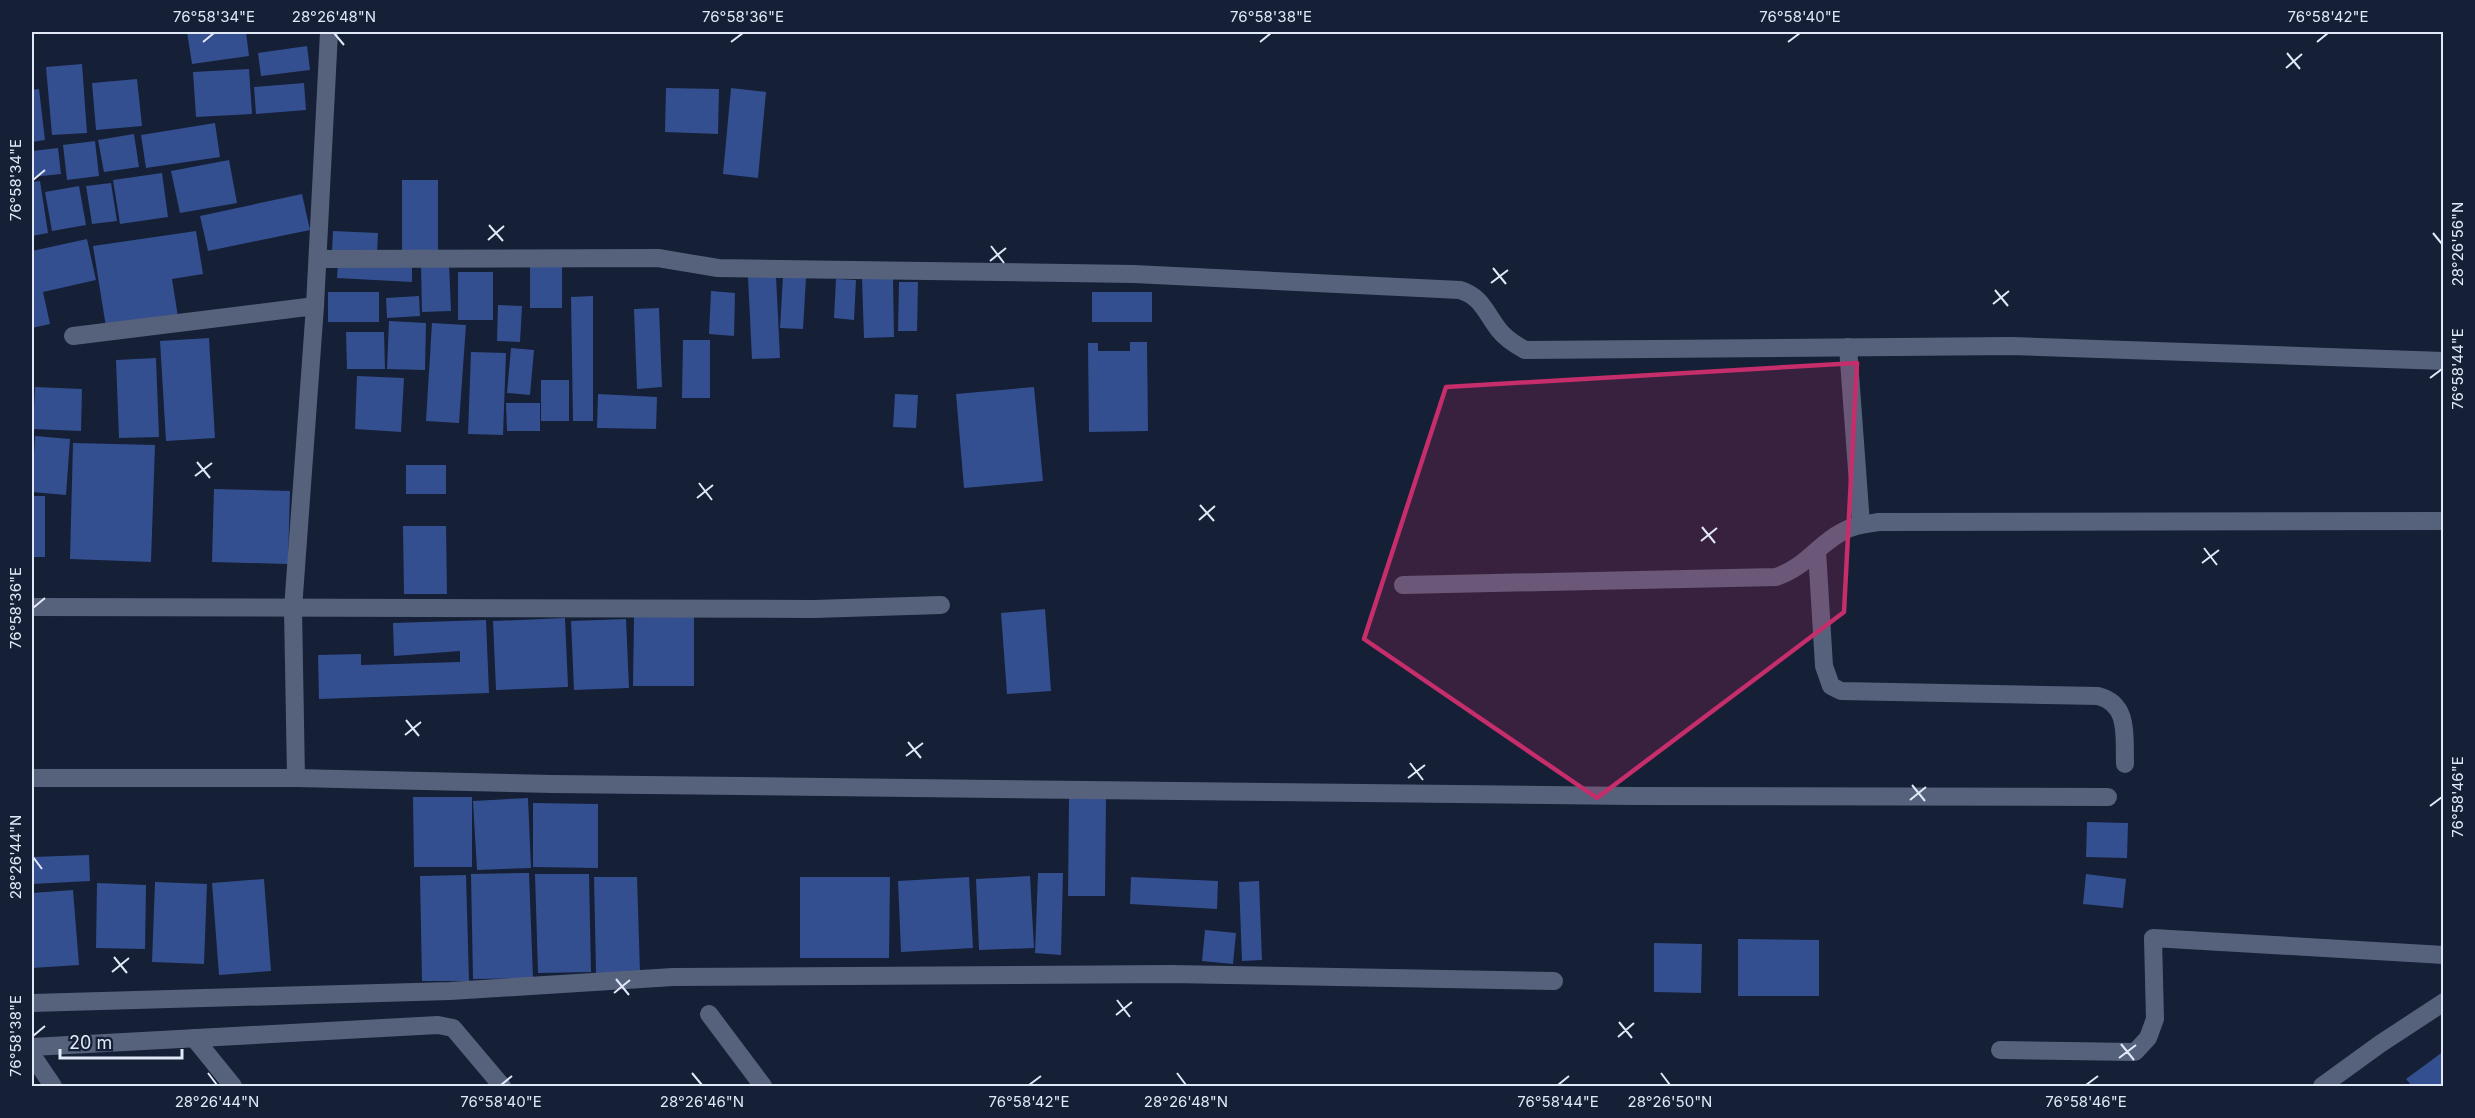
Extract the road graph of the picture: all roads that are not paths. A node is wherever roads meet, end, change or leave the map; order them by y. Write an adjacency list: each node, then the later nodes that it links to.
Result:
1 (330, 32): 2 (street)
2 (318, 259): 3 (street); 5 (street)
3 (315, 306): 4 (street); 13 (street)
4 (73, 336)
5 (1848, 347): 6 (street); 8 (street)
6 (2444, 361)
7 (2444, 520): 8 (street)
8 (1861, 524): 9 (street)
9 (1817, 551): 10 (street); 14 (street)
10 (1403, 585)
11 (940, 605): 13 (street)
12 (32, 607): 13 (street)
13 (294, 609): 16 (street)
14 (2125, 764)
15 (32, 778): 16 (street)
16 (296, 778): 17 (street)
17 (2108, 797)
18 (2444, 955): 25 (street)
19 (1554, 981): 21 (street)
20 (2444, 1002): 31 (street)
21 (32, 1003)
22 (709, 1014): 30 (street)
23 (194, 1038): 24 (street); 28 (street); 29 (street)
24 (32, 1047)
25 (2000, 1050)
26 (32, 1055): 27 (street)
27 (53, 1086)
28 (233, 1086)
29 (502, 1086)
30 (763, 1086)
31 (2322, 1086)

